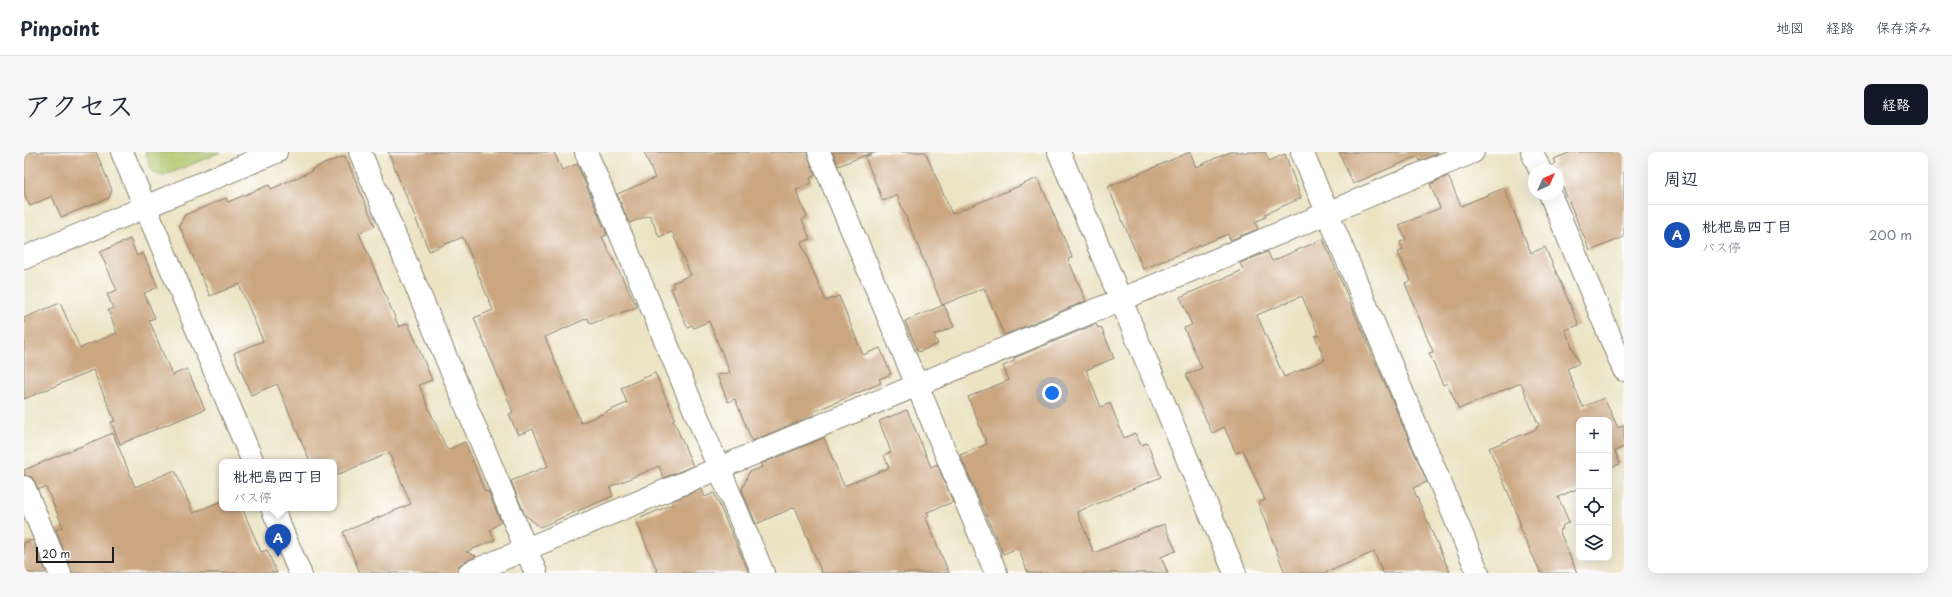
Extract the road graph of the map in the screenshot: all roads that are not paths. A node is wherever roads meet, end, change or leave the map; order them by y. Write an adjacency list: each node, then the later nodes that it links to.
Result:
1 (122, 152): 12 (street)
2 (276, 152): 12 (street)
3 (360, 152): 22 (street)
4 (586, 152): 19 (street)
5 (819, 152): 17 (street)
6 (1059, 152): 15 (street)
7 (1302, 152): 13 (street)
8 (1473, 152): 13 (street)
9 (1532, 152): 10 (street)
10 (1537, 164)
11 (1553, 200): 16 (street)
12 (145, 207): 14 (street); 18 (street)
13 (1328, 213): 15 (street); 30 (street)
14 (24, 258)
15 (1121, 300): 17 (street); 29 (street)
16 (1624, 370)
17 (917, 385): 19 (street); 28 (street)
18 (252, 459)
19 (719, 468): 22 (street); 27 (street)
20 (24, 487): 23 (street)
21 (273, 511): 24 (street)
22 (526, 549): 25 (street); 26 (street)
23 (60, 573)
24 (300, 573)
25 (469, 573)
26 (536, 573)
27 (763, 573)
28 (996, 573)
29 (1236, 573)
30 (1478, 573)

